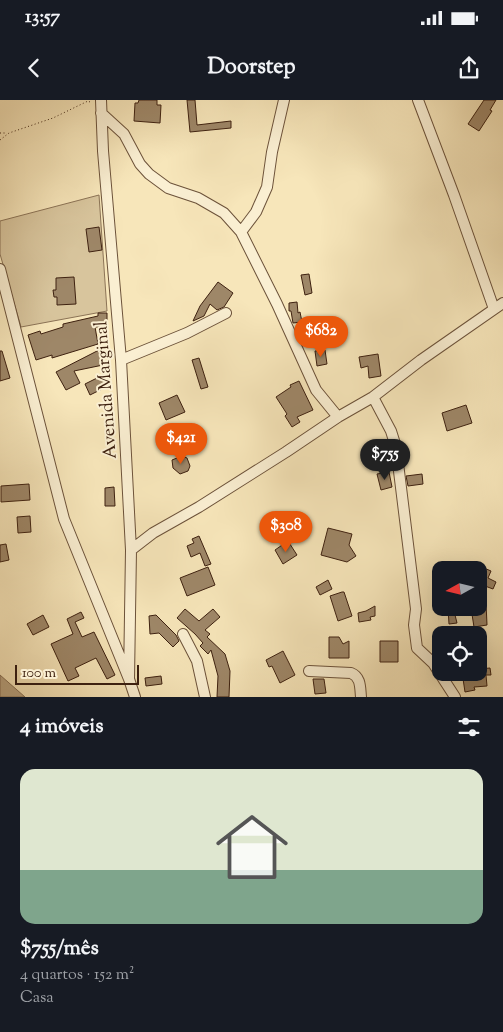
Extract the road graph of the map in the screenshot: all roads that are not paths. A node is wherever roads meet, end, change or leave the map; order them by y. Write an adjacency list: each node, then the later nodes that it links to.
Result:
1 (101, 100): 4 (street, Avenida Marginal)
2 (284, 100): 5 (street)
3 (418, 100): 8 (street)
4 (102, 113): 5 (street); 10 (street, Avenida Marginal)
5 (241, 232): 12 (street)
6 (0, 269): 16 (street, Avenida Marginal)
7 (503, 303): 8 (street)
8 (494, 309): 11 (street)
9 (226, 313): 10 (street)
10 (121, 360): 13 (street, Avenida Marginal)
11 (373, 397): 12 (street); 17 (street)
12 (338, 417): 13 (street)
13 (131, 550): 16 (street, Avenida Marginal)
14 (183, 634): 19 (street)
15 (309, 671): 20 (street)
16 (129, 680): 18 (street, Avenida Marginal)
17 (452, 696)
18 (135, 697)
19 (205, 697)
20 (360, 697)

